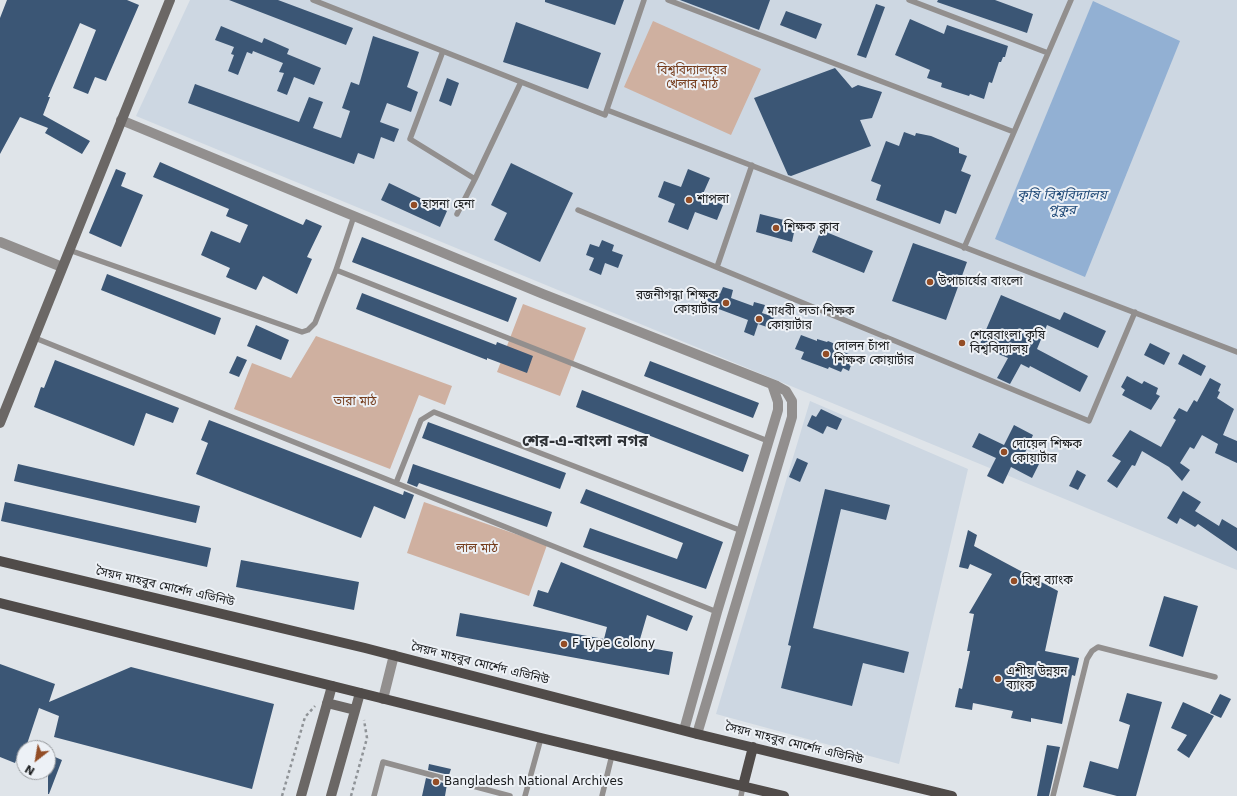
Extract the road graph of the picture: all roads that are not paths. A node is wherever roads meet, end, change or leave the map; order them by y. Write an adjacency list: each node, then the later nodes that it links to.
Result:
1 (170, 0): 11 (street)
2 (313, 0): 7 (lane)
3 (644, 0): 10 (lane)
4 (668, 0): 12 (lane)
5 (909, 0): 8 (lane)
6 (1071, 0): 8 (lane)
7 (443, 51): 9 (lane); 14 (lane)
8 (1048, 53): 12 (lane)
9 (521, 82): 10 (lane); 14 (lane)
10 (607, 110): 13 (lane)
11 (121, 120): 17 (street); 20 (street)
12 (1014, 132): 19 (lane)
13 (752, 165): 19 (lane); 22 (lane)
14 (475, 179): 16 (lane)
15 (578, 210): 22 (lane)
16 (457, 214)
17 (354, 216): 23 (lane); 27 (street)
18 (0, 242): 21 (street)
19 (964, 248): 24 (lane)
20 (69, 250): 21 (street); 23 (lane)
21 (62, 267): 25 (street)
22 (717, 267): 24 (lane)
23 (336, 270): 29 (lane)
24 (1135, 312): 26 (lane)
25 (35, 338): 28 (street); 30 (lane)
26 (1237, 352)
27 (772, 384): 29 (street); 34 (street)
28 (0, 423)
29 (768, 441): 31 (street)
30 (396, 483): 31 (lane); 36 (lane)
31 (742, 531): 33 (street)
32 (0, 561): 37 (main road, সৈয়দ মাহবুব মোর্শেদ এভিনিউ)
33 (732, 562): 34 (street); 36 (street)
34 (746, 566): 45 (street)
35 (0, 603): 39 (main road)
36 (717, 612): 44 (street)
37 (394, 656): 41 (street); 44 (main road, সৈয়দ মাহবুব মোর্শেদ এভিনিউ)
38 (1215, 677): 58 (lane)
39 (332, 686): 40 (main road); 42 (street)
40 (360, 694): 41 (main road); 43 (street)
41 (383, 699): 46 (main road)
42 (323, 702): 43 (street); 50 (street)
43 (359, 713): 51 (street)
44 (684, 730): 45 (main road, সৈয়দ মাহবুব মোর্শেদ এভিনিউ)
45 (697, 734): 47 (main road, সৈয়দ মাহবুব মোর্শেদ এভিনিউ)
46 (541, 738): 48 (main road); 54 (lane)
47 (753, 747): 49 (main road); 57 (main road, সৈয়দ মাহবুব মোর্শেদ এভিনিউ)
48 (612, 755): 49 (main road); 55 (lane)
49 (742, 791): 56 (main road)
50 (301, 796)
51 (331, 796)
52 (374, 796): 53 (lane)
53 (510, 796)
54 (526, 796)
55 (602, 796)
56 (784, 796)
57 (952, 796)
58 (1053, 796)

